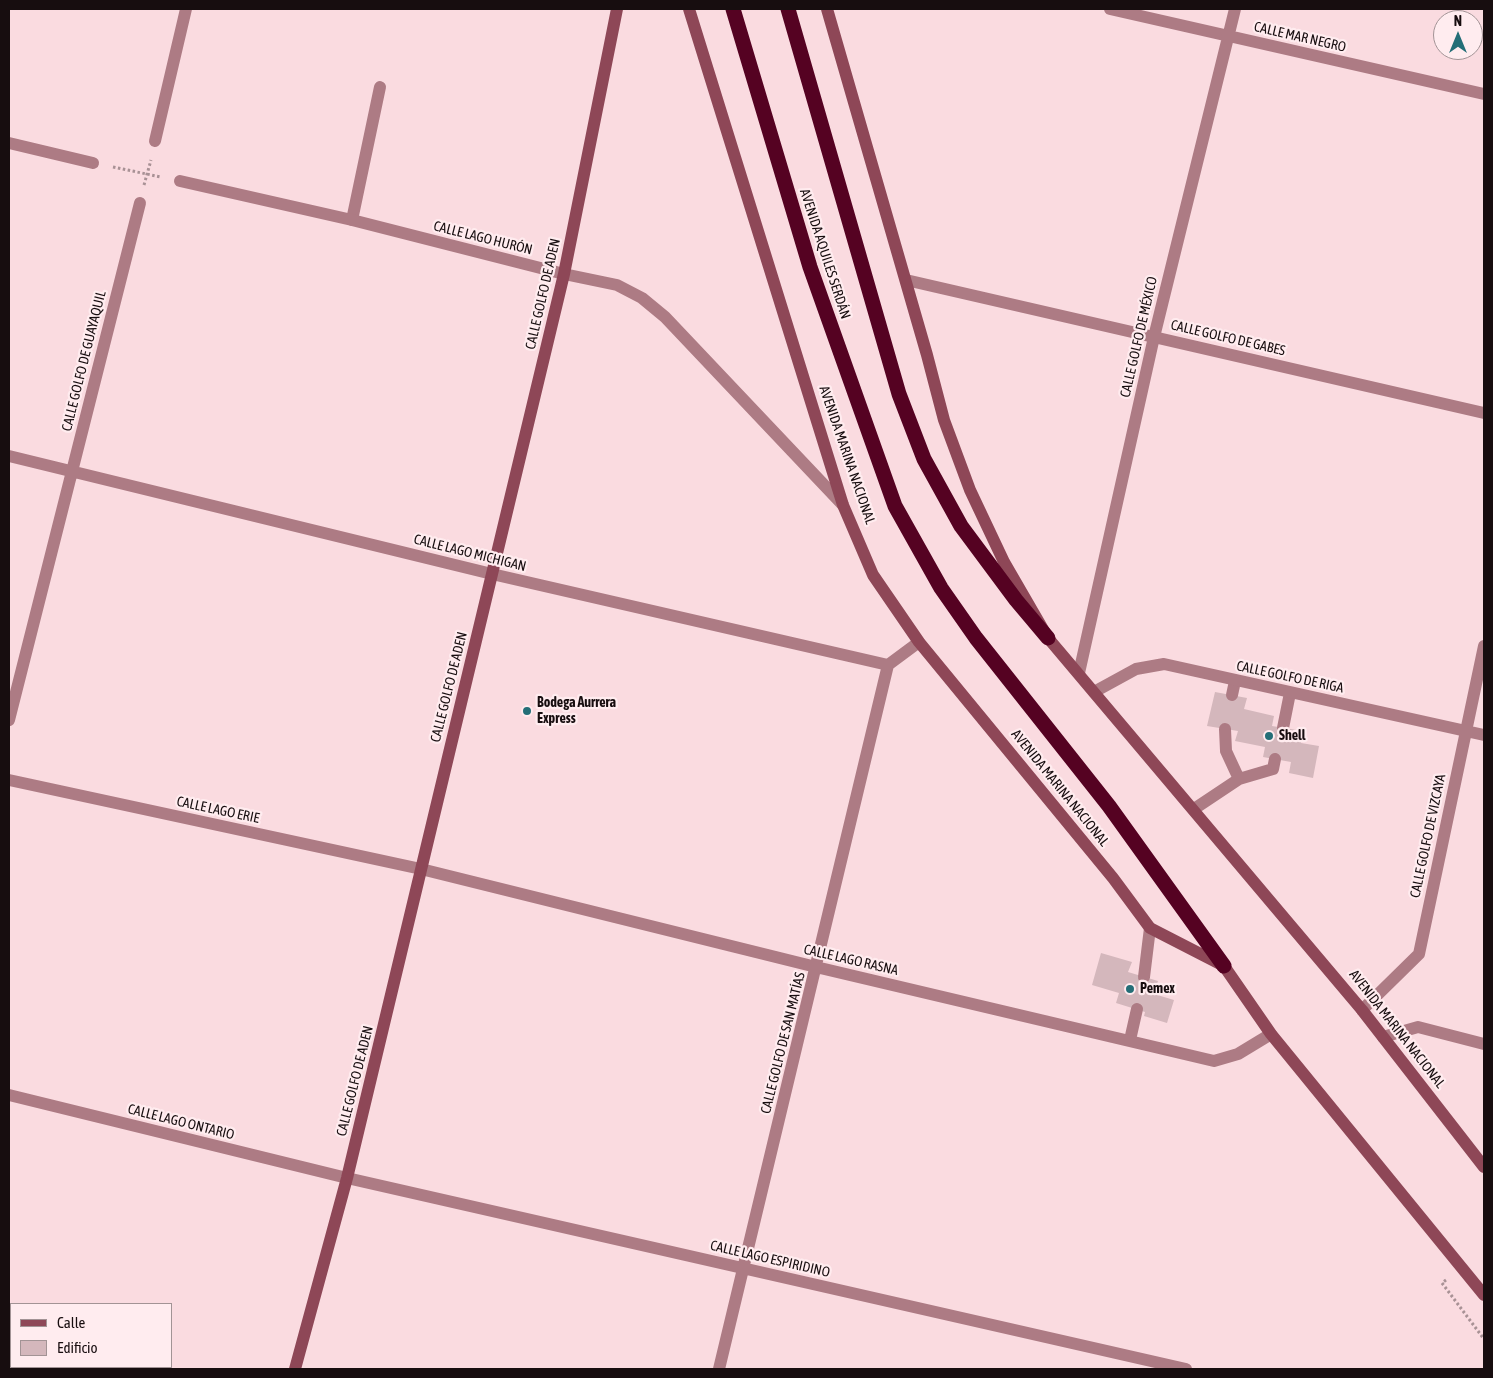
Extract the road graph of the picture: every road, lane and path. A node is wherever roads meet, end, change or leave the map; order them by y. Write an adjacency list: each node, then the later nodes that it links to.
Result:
1 (186, 9): 12 (street)
2 (617, 9): 19 (main road, CALLE GOLFO DE ADEN)
3 (689, 9): 25 (main road, AVENIDA MARINA NACIONAL)
4 (733, 9): 26 (highway, AVENIDA AQUILES SERDÁN)
5 (788, 9): 28 (highway, AVENIDA MARINA NACIONAL)
6 (827, 9): 20 (main road, AVENIDA MARINA NACIONAL)
7 (1110, 9): 9 (street, CALLE MAR NEGRO)
8 (1235, 9): 9 (street, CALLE GOLFO DE MÉXICO)
9 (1228, 36): 11 (street, CALLE MAR NEGRO); 21 (street, CALLE GOLFO DE MÉXICO)
10 (380, 87): 18 (street)
11 (1484, 94)
12 (155, 141): 15 (path)
13 (9, 143): 14 (street)
14 (93, 163): 15 (path)
15 (147, 175): 16 (path); 17 (path)
16 (180, 181): 18 (street, CALLE LAGO HURÓN)
17 (140, 203): 24 (street, CALLE GOLFO DE GUAYAQUIL)
18 (352, 220): 19 (street, CALLE LAGO HURÓN)
19 (564, 274): 25 (street, CALLE LAGO HURÓN); 27 (main road, CALLE GOLFO DE ADEN)
20 (906, 280): 21 (street, CALLE GOLFO DE GABES); 28 (main road, AVENIDA MARINA NACIONAL)
21 (1154, 337): 22 (street, CALLE GOLFO DE GABES); 32 (street, CALLE GOLFO DE MÉXICO)
22 (1484, 413)
23 (9, 456): 24 (street, CALLE LAGO MICHIGAN)
24 (71, 470): 27 (street, CALLE LAGO MICHIGAN); 37 (street, CALLE GOLFO DE GUAYAQUIL)
25 (843, 505): 29 (main road, AVENIDA MARINA NACIONAL)
26 (895, 506): 48 (highway, AVENIDA MARINA NACIONAL)
27 (492, 574): 31 (street, CALLE LAGO MICHIGAN); 46 (main road, CALLE GOLFO DE ADEN)
28 (1048, 638): 32 (main road, AVENIDA MARINA NACIONAL)
29 (919, 642): 31 (street); 47 (main road, AVENIDA MARINA NACIONAL)
30 (1484, 646): 40 (street, CALLE GOLFO DE VIZCAYA)
31 (888, 665): 49 (street, CALLE GOLFO DE SAN MATÍAS)
32 (1079, 673): 34 (main road, AVENIDA MARINA NACIONAL)
33 (1235, 681): 34 (street, CALLE GOLFO DE RIGA); 35 (street, CALLE GOLFO DE RIGA); 36 (street)
34 (1094, 692): 45 (main road, AVENIDA MARINA NACIONAL)
35 (1290, 693): 38 (street); 40 (street, CALLE GOLFO DE RIGA)
36 (1232, 695)
37 (9, 720)
38 (1283, 728)
39 (1225, 729): 43 (street)
40 (1464, 730): 41 (street, CALLE GOLFO DE RIGA); 52 (street, CALLE GOLFO DE VIZCAYA)
41 (1484, 735)
42 (1275, 759): 43 (street)
43 (1239, 779): 45 (street)
44 (9, 780): 46 (street, CALLE LAGO ERIE)
45 (1194, 809): 52 (main road, AVENIDA MARINA NACIONAL)
46 (421, 869): 49 (street, CALLE LAGO RASNA); 59 (main road, CALLE GOLFO DE ADEN)
47 (1150, 928): 48 (main road, AVENIDA MARINA NACIONAL); 50 (street)
48 (1224, 966): 53 (main road, AVENIDA MARINA NACIONAL)
49 (816, 967): 55 (street, CALLE LAGO RASNA); 60 (street, CALLE GOLFO DE SAN MATÍAS)
50 (1144, 977)
51 (1137, 1009): 55 (street)
52 (1362, 1010): 54 (main road, AVENIDA MARINA NACIONAL)
53 (1271, 1034): 55 (street, CALLE LAGO RASNA); 61 (main road, AVENIDA MARINA NACIONAL)
54 (1383, 1037): 56 (street); 58 (main road, AVENIDA MARINA NACIONAL)
55 (1130, 1040)
56 (1484, 1044)
57 (9, 1095): 59 (street, CALLE LAGO ONTARIO)
58 (1484, 1167)
59 (347, 1178): 60 (street, CALLE LAGO ESPIRIDINO); 62 (main road, CALLE GOLFO DE ADEN)
60 (744, 1268): 63 (street, CALLE GOLFO DE SAN MATÍAS); 64 (street, CALLE LAGO ESPIRIDINO)
61 (1484, 1295)
62 (295, 1369)
63 (720, 1369)
64 (1186, 1369)

